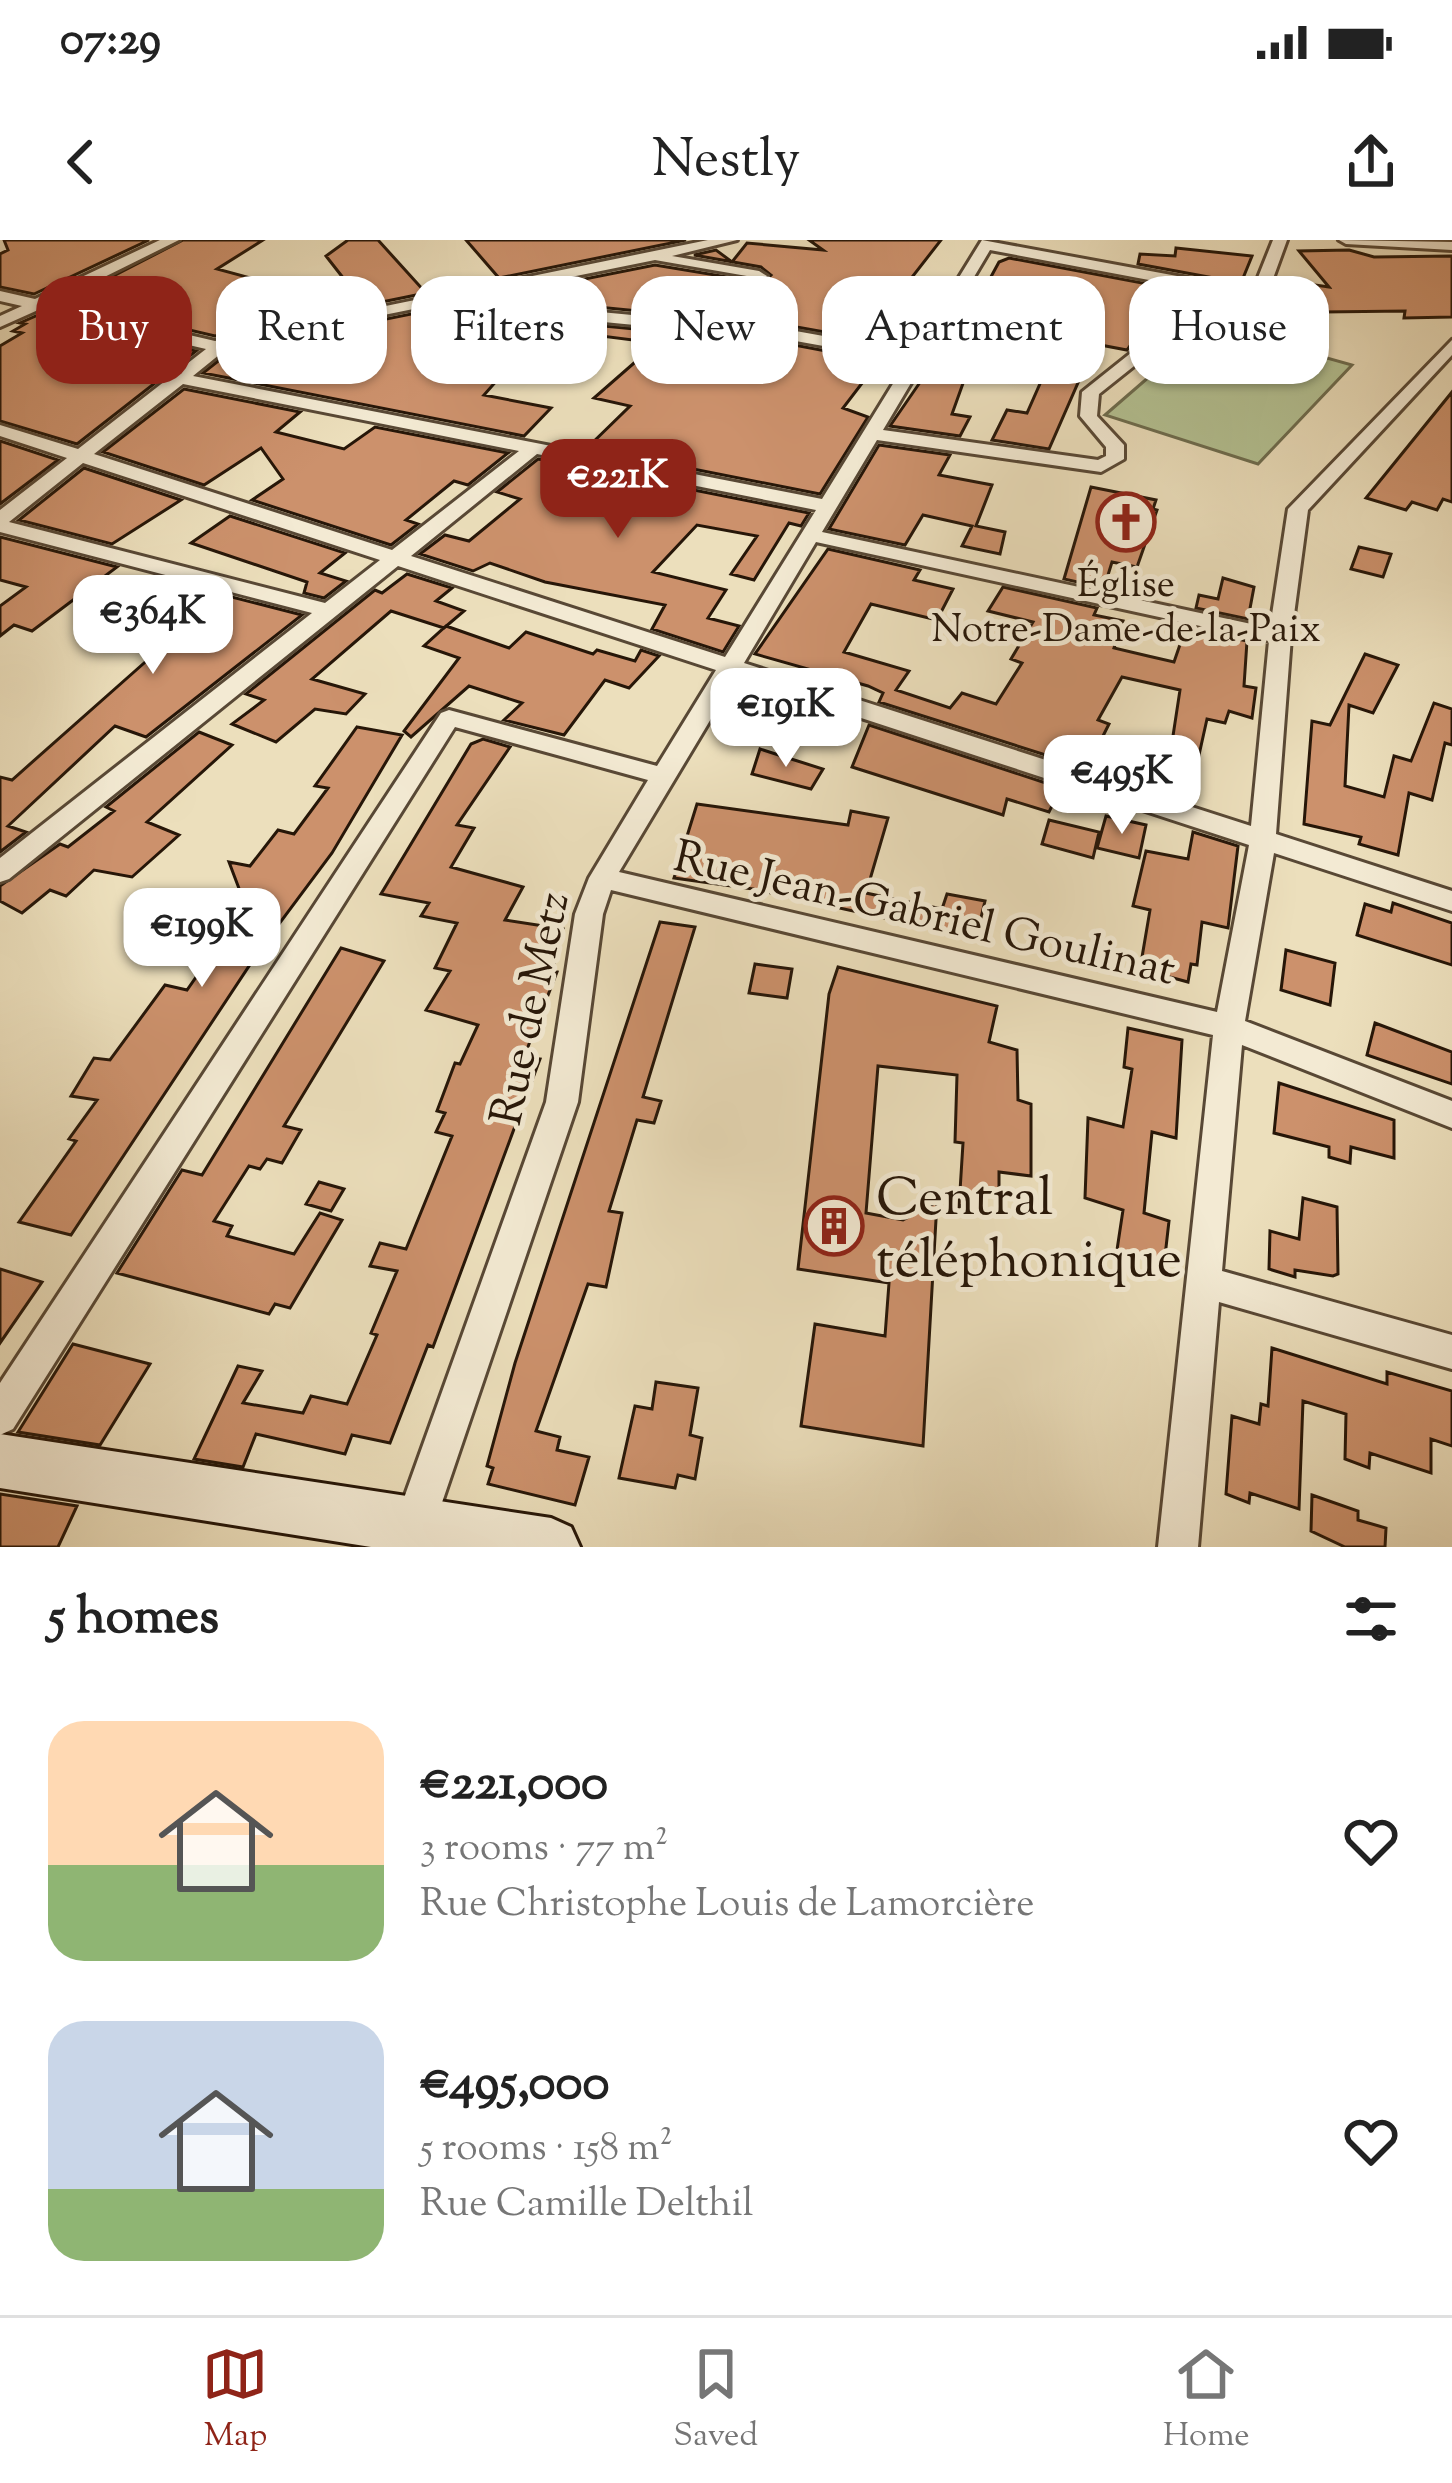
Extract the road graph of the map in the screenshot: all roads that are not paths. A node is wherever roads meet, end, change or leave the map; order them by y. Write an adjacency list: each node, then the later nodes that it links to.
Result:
1 (172, 240): 8 (street)
2 (730, 240): 7 (street)
3 (1280, 240): 5 (street)
4 (1346, 240): 6 (street)
5 (989, 242): 11 (street, Rue de Metz)
6 (1452, 246)
7 (642, 256): 9 (street); 10 (street)
8 (97, 276)
9 (547, 276)
10 (758, 276)
11 (968, 276)
12 (0, 296): 13 (street)
13 (36, 305)
14 (36, 305): 16 (street)
15 (607, 317): 17 (street)
16 (0, 322)
17 (822, 341)
18 (1452, 345): 34 (street)
19 (216, 349): 21 (street)
20 (1129, 362): 26 (street)
21 (192, 368)
22 (192, 381): 27 (street)
23 (172, 384): 28 (street)
24 (904, 384): 26 (street, Rue de Metz)
25 (0, 430): 28 (street)
26 (875, 434): 29 (street, Rue de Metz)
27 (534, 448): 29 (street); 32 (street)
28 (82, 456): 30 (street); 32 (street)
29 (827, 506): 31 (street, Rue de Metz)
30 (0, 523): 33 (street)
31 (809, 536): 34 (street); 35 (street, Rue de Metz)
32 (396, 558): 33 (street); 35 (street)
33 (329, 611): 38 (street)
34 (1280, 637): 37 (street)
35 (731, 667): 36 (street, Rue de Metz); 37 (street)
36 (666, 777): 39 (street, Rue de Metz); 45 (street)
37 (1264, 840): 40 (street); 41 (street)
38 (0, 872)
39 (602, 878): 41 (street, Rue Jean-Gabriel Goulinat); 47 (street, Rue de Metz)
40 (1452, 901)
41 (1229, 1027): 42 (street, Rue Jean-Gabriel Goulinat); 43 (street)
42 (1452, 1115)
43 (1201, 1282): 44 (street); 49 (street)
44 (1452, 1352)
45 (0, 1416)
46 (0, 1461): 47 (street)
47 (414, 1526): 48 (street)
48 (550, 1547)
49 (1178, 1547)

